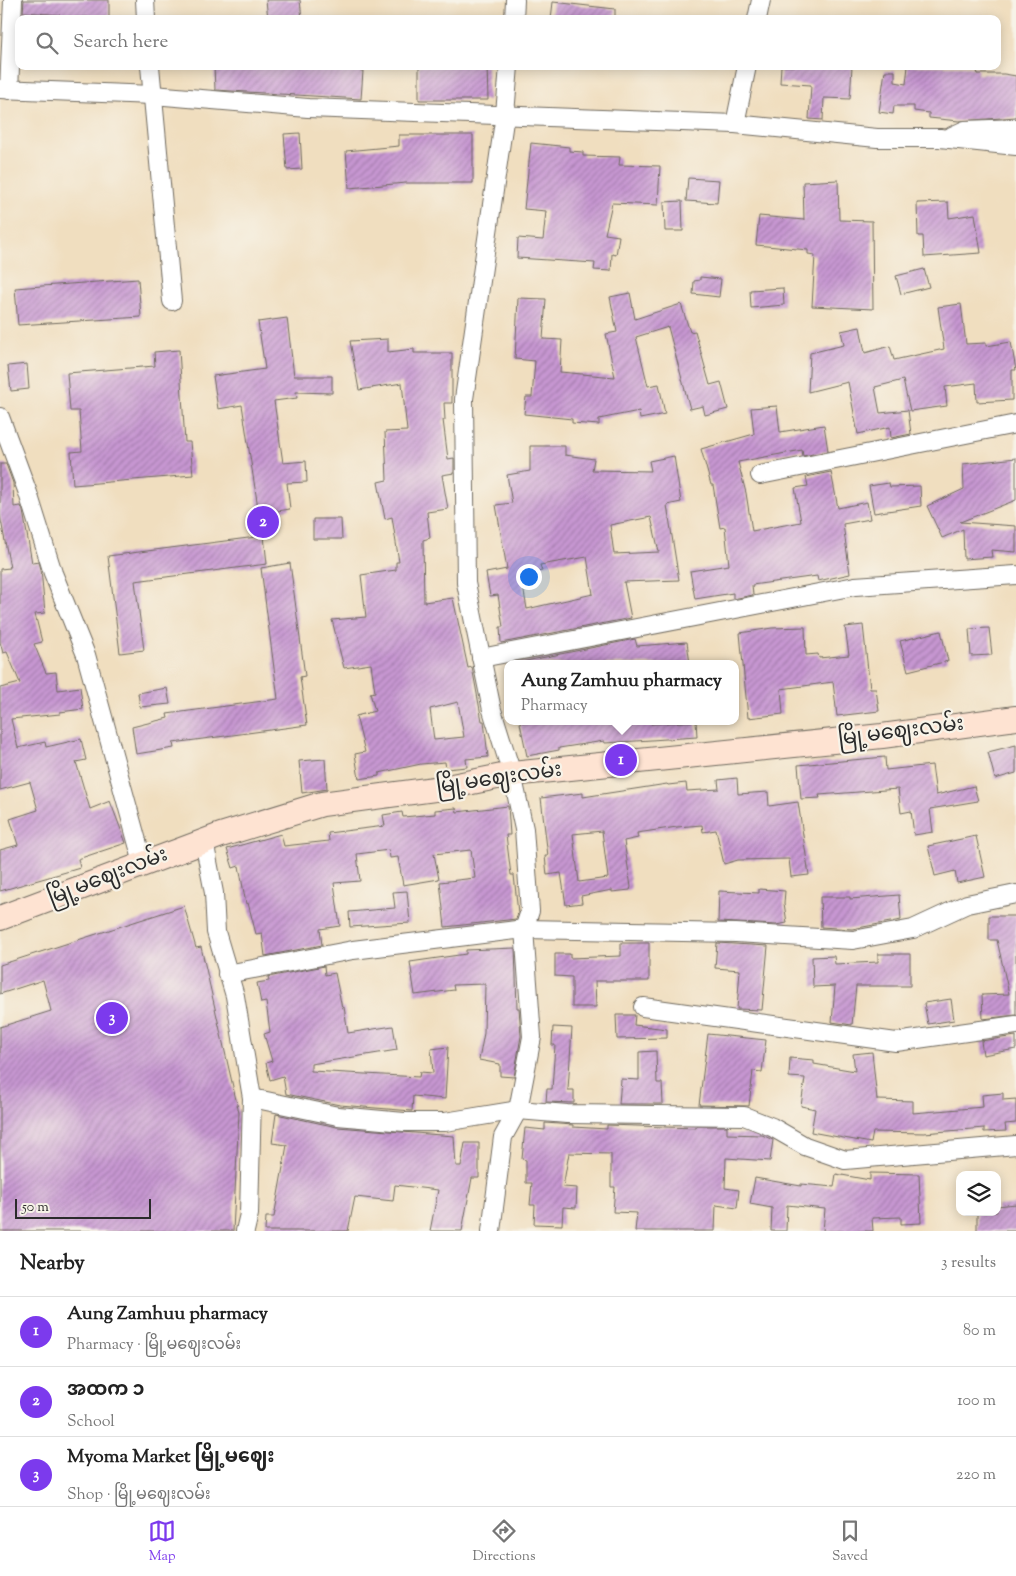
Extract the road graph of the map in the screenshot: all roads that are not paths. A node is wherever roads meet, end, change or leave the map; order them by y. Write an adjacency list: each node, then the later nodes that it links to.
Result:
1 (13, 0): 11 (street)
2 (145, 0): 5 (street)
3 (515, 0): 6 (street)
4 (761, 0): 7 (street)
5 (146, 15)
6 (514, 15)
7 (758, 15)
8 (150, 70): 12 (street)
9 (509, 70): 13 (street)
10 (746, 70): 14 (street)
11 (5, 90): 12 (street)
12 (153, 94): 13 (street); 18 (street)
13 (505, 114): 14 (street); 23 (street)
14 (735, 124): 16 (street)
15 (1016, 128): 16 (street)
16 (948, 139): 17 (street)
17 (1016, 146)
18 (172, 301)
19 (0, 417): 27 (street)
20 (1016, 424): 21 (street)
21 (760, 475)
22 (1016, 575): 23 (street)
23 (482, 658): 25 (street)
24 (1016, 718): 25 (main road, မြို့မဈေးလမ်း)
25 (512, 774): 26 (main road, မြို့မဈေးလမ်း); 30 (street)
26 (204, 841): 27 (main road, မြို့မဈေးလမ်း); 31 (street)
27 (143, 863): 29 (main road, မြို့မဈေးလမ်း)
28 (1016, 894): 30 (street)
29 (0, 918)
30 (524, 929): 31 (street); 35 (street)
31 (227, 974): 34 (street)
32 (643, 1007): 33 (street)
33 (1016, 1025)
34 (252, 1098): 35 (street); 37 (street)
35 (518, 1110): 36 (street); 38 (street)
36 (1016, 1145)
37 (245, 1231)
38 (491, 1231)

